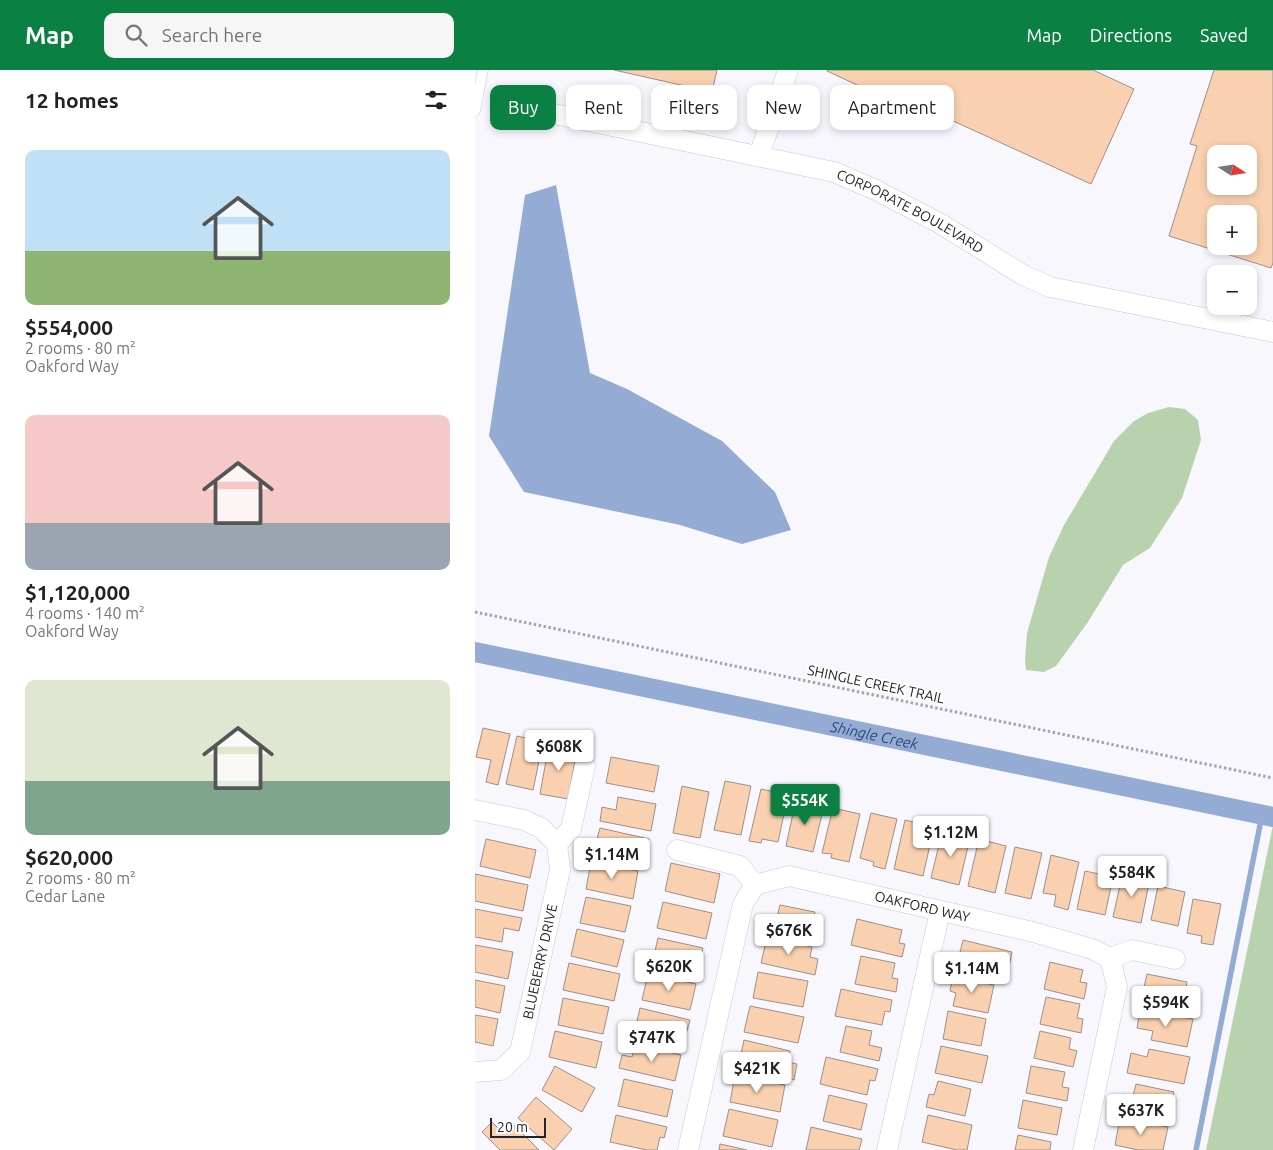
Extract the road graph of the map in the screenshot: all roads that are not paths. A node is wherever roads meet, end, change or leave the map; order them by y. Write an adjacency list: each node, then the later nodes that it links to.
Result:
1 (483, 70): 3 (lane)
2 (789, 70): 6 (street)
3 (477, 97): 4 (lane)
4 (475, 111)
5 (556, 114): 6 (street, CORPORATE BOULEVARD)
6 (759, 156): 7 (street, CORPORATE BOULEVARD)
7 (1273, 332)
8 (585, 766): 10 (street)
9 (475, 810): 10 (street)
10 (557, 844): 16 (street, BLUEBERRY DRIVE)
11 (677, 850): 12 (street)
12 (755, 885): 13 (street, OAKFORD WAY); 17 (street)
13 (940, 911): 14 (street, OAKFORD WAY); 18 (street)
14 (1110, 958): 15 (street); 19 (street)
15 (1175, 959)
16 (475, 1072)
17 (688, 1150)
18 (887, 1150)
19 (1083, 1150)

